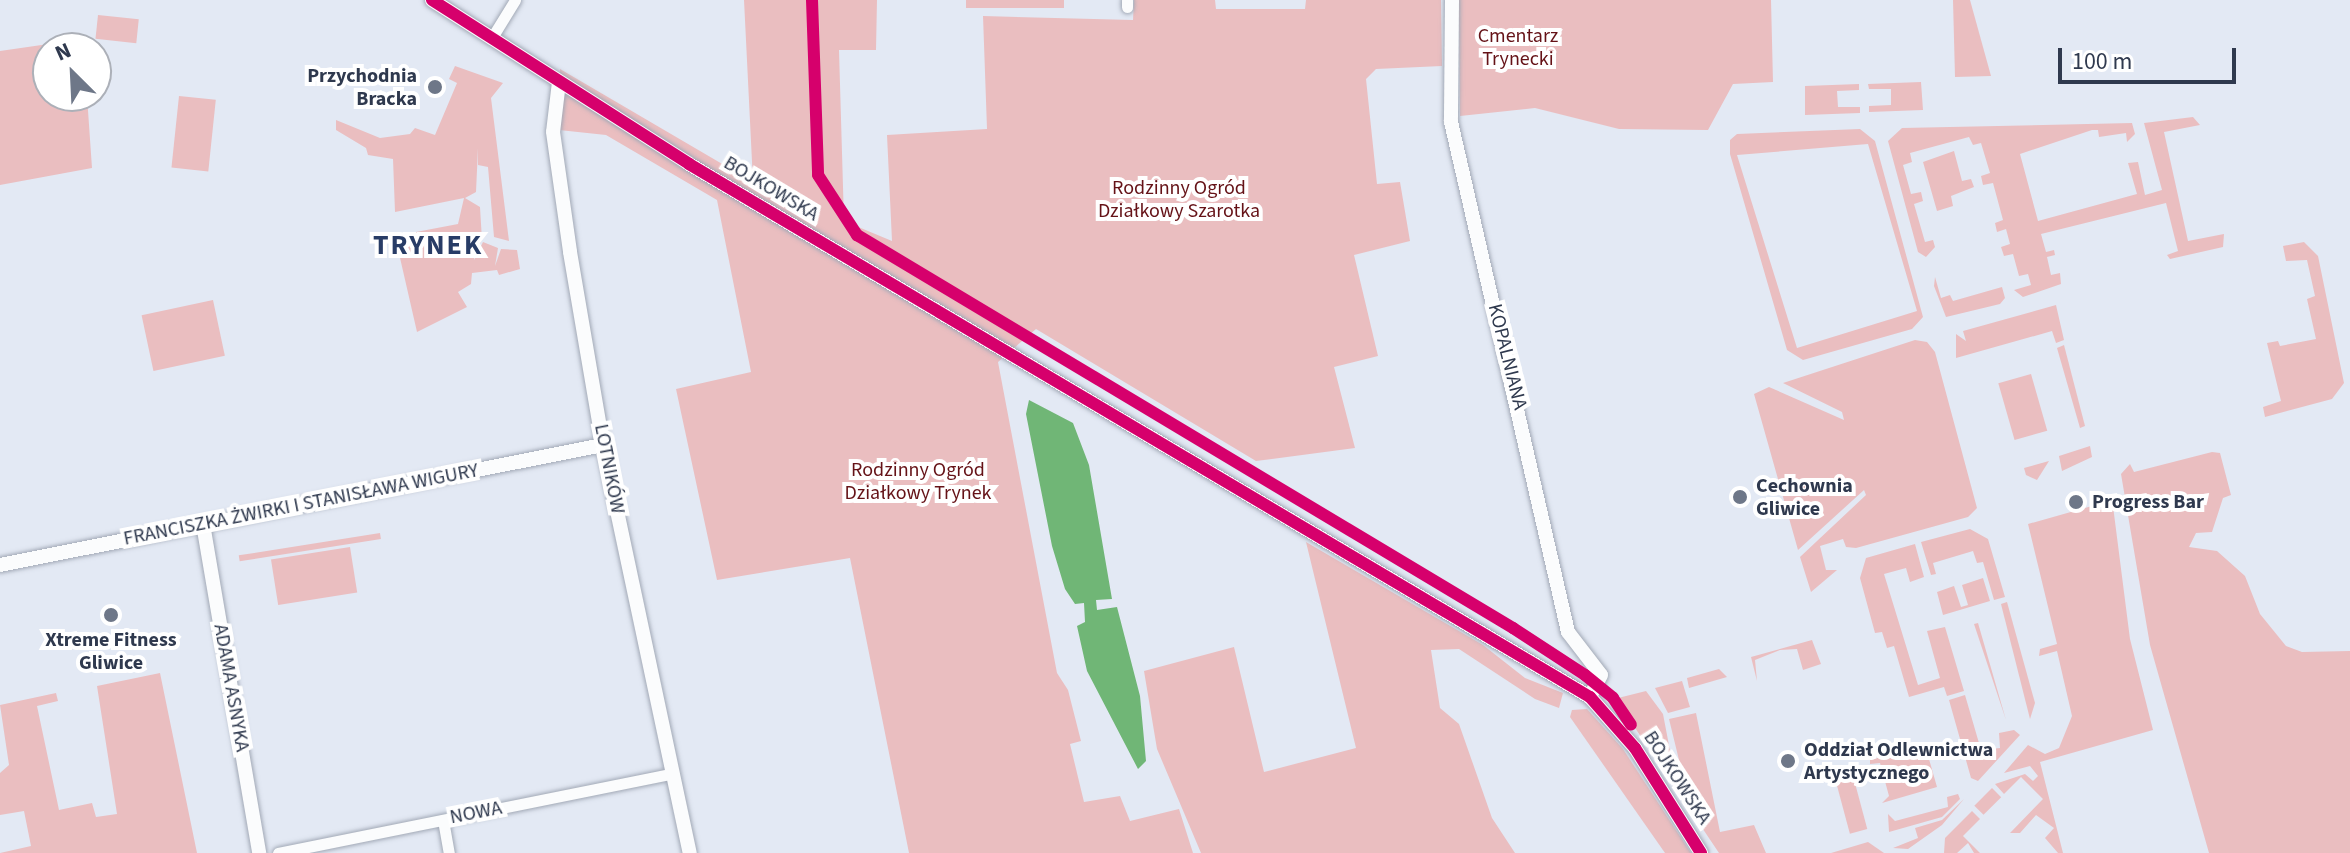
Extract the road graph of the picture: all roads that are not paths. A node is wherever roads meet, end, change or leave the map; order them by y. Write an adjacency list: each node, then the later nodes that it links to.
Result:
1 (432, 0): 4 (street, BOJKOWSKA)
2 (515, 0): 4 (street)
3 (1452, 0): 9 (street, KOPALNIANA)
4 (491, 39): 5 (street, BOJKOWSKA)
5 (559, 82): 6 (street, LOTNIKÓW); 9 (street, BOJKOWSKA)
6 (603, 445): 7 (street, FRANCISZKA ŻWIRKI I STANISŁAWA WIGURY); 10 (street, LOTNIKÓW)
7 (203, 524): 8 (street, FRANCISZKA ŻWIRKI I STANISŁAWA WIGURY); 12 (street, ADAMA ASNYKA)
8 (0, 565)
9 (1590, 697): 16 (street, BOJKOWSKA)
10 (673, 773): 11 (street, NOWA); 15 (street, LOTNIKÓW)
11 (443, 820): 13 (street, NOWA); 14 (street)
12 (259, 853)
13 (278, 853)
14 (449, 853)
15 (690, 853)
16 (1701, 853)

